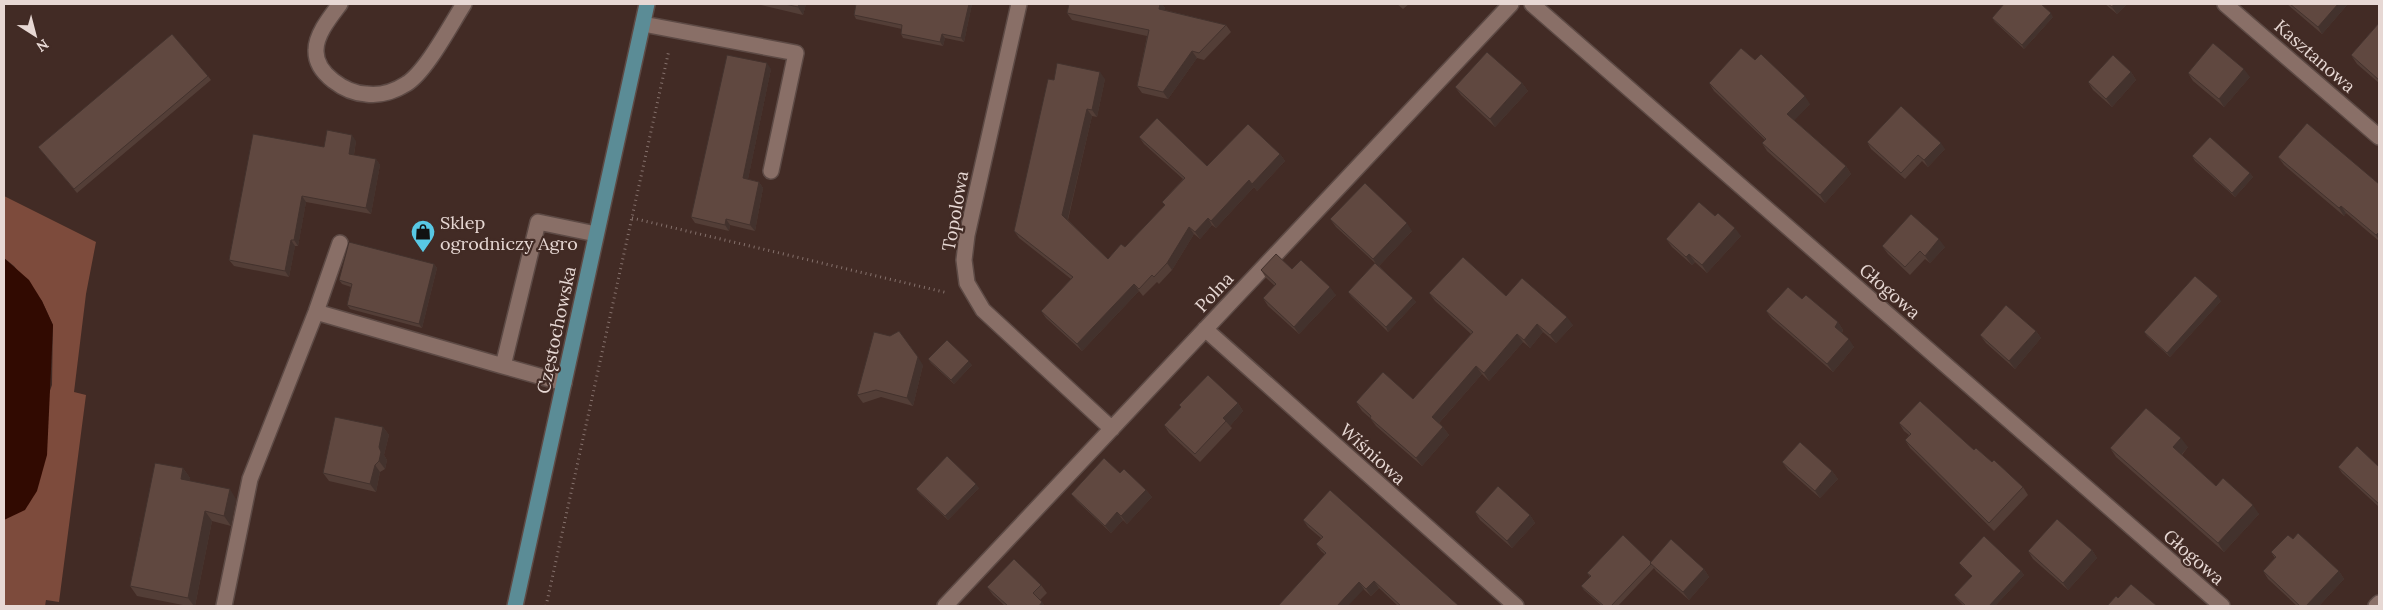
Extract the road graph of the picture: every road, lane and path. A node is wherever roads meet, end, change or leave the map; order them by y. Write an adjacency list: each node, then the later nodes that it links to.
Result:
1 (340, 4): 2 (street)
2 (464, 4)
3 (647, 4): 8 (main road, Częstochowska)
4 (1018, 4): 15 (street, Topolowa)
5 (1512, 4): 17 (street, Polna)
6 (1532, 4): 27 (street, Głogowa)
7 (2225, 4): 10 (street, Kasztanowa)
8 (643, 24): 11 (street); 13 (main road, Częstochowska)
9 (670, 48): 12 (path)
10 (2379, 137)
11 (771, 171)
12 (632, 218): 15 (path); 24 (path)
13 (596, 234): 18 (street); 19 (main road, Częstochowska)
14 (340, 243): 16 (street)
15 (973, 296): 20 (street, Topolowa)
16 (316, 312): 18 (street); 22 (street)
17 (1205, 329): 20 (street, Polna); 26 (street, Wiśniowa)
18 (503, 366): 19 (street)
19 (564, 383): 23 (main road, Częstochowska)
20 (1112, 429): 25 (street, Polna)
21 (2379, 603): 28 (street)
22 (224, 606)
23 (515, 606)
24 (546, 606)
25 (945, 606)
26 (1516, 606)
27 (2222, 606)
28 (2376, 606)

